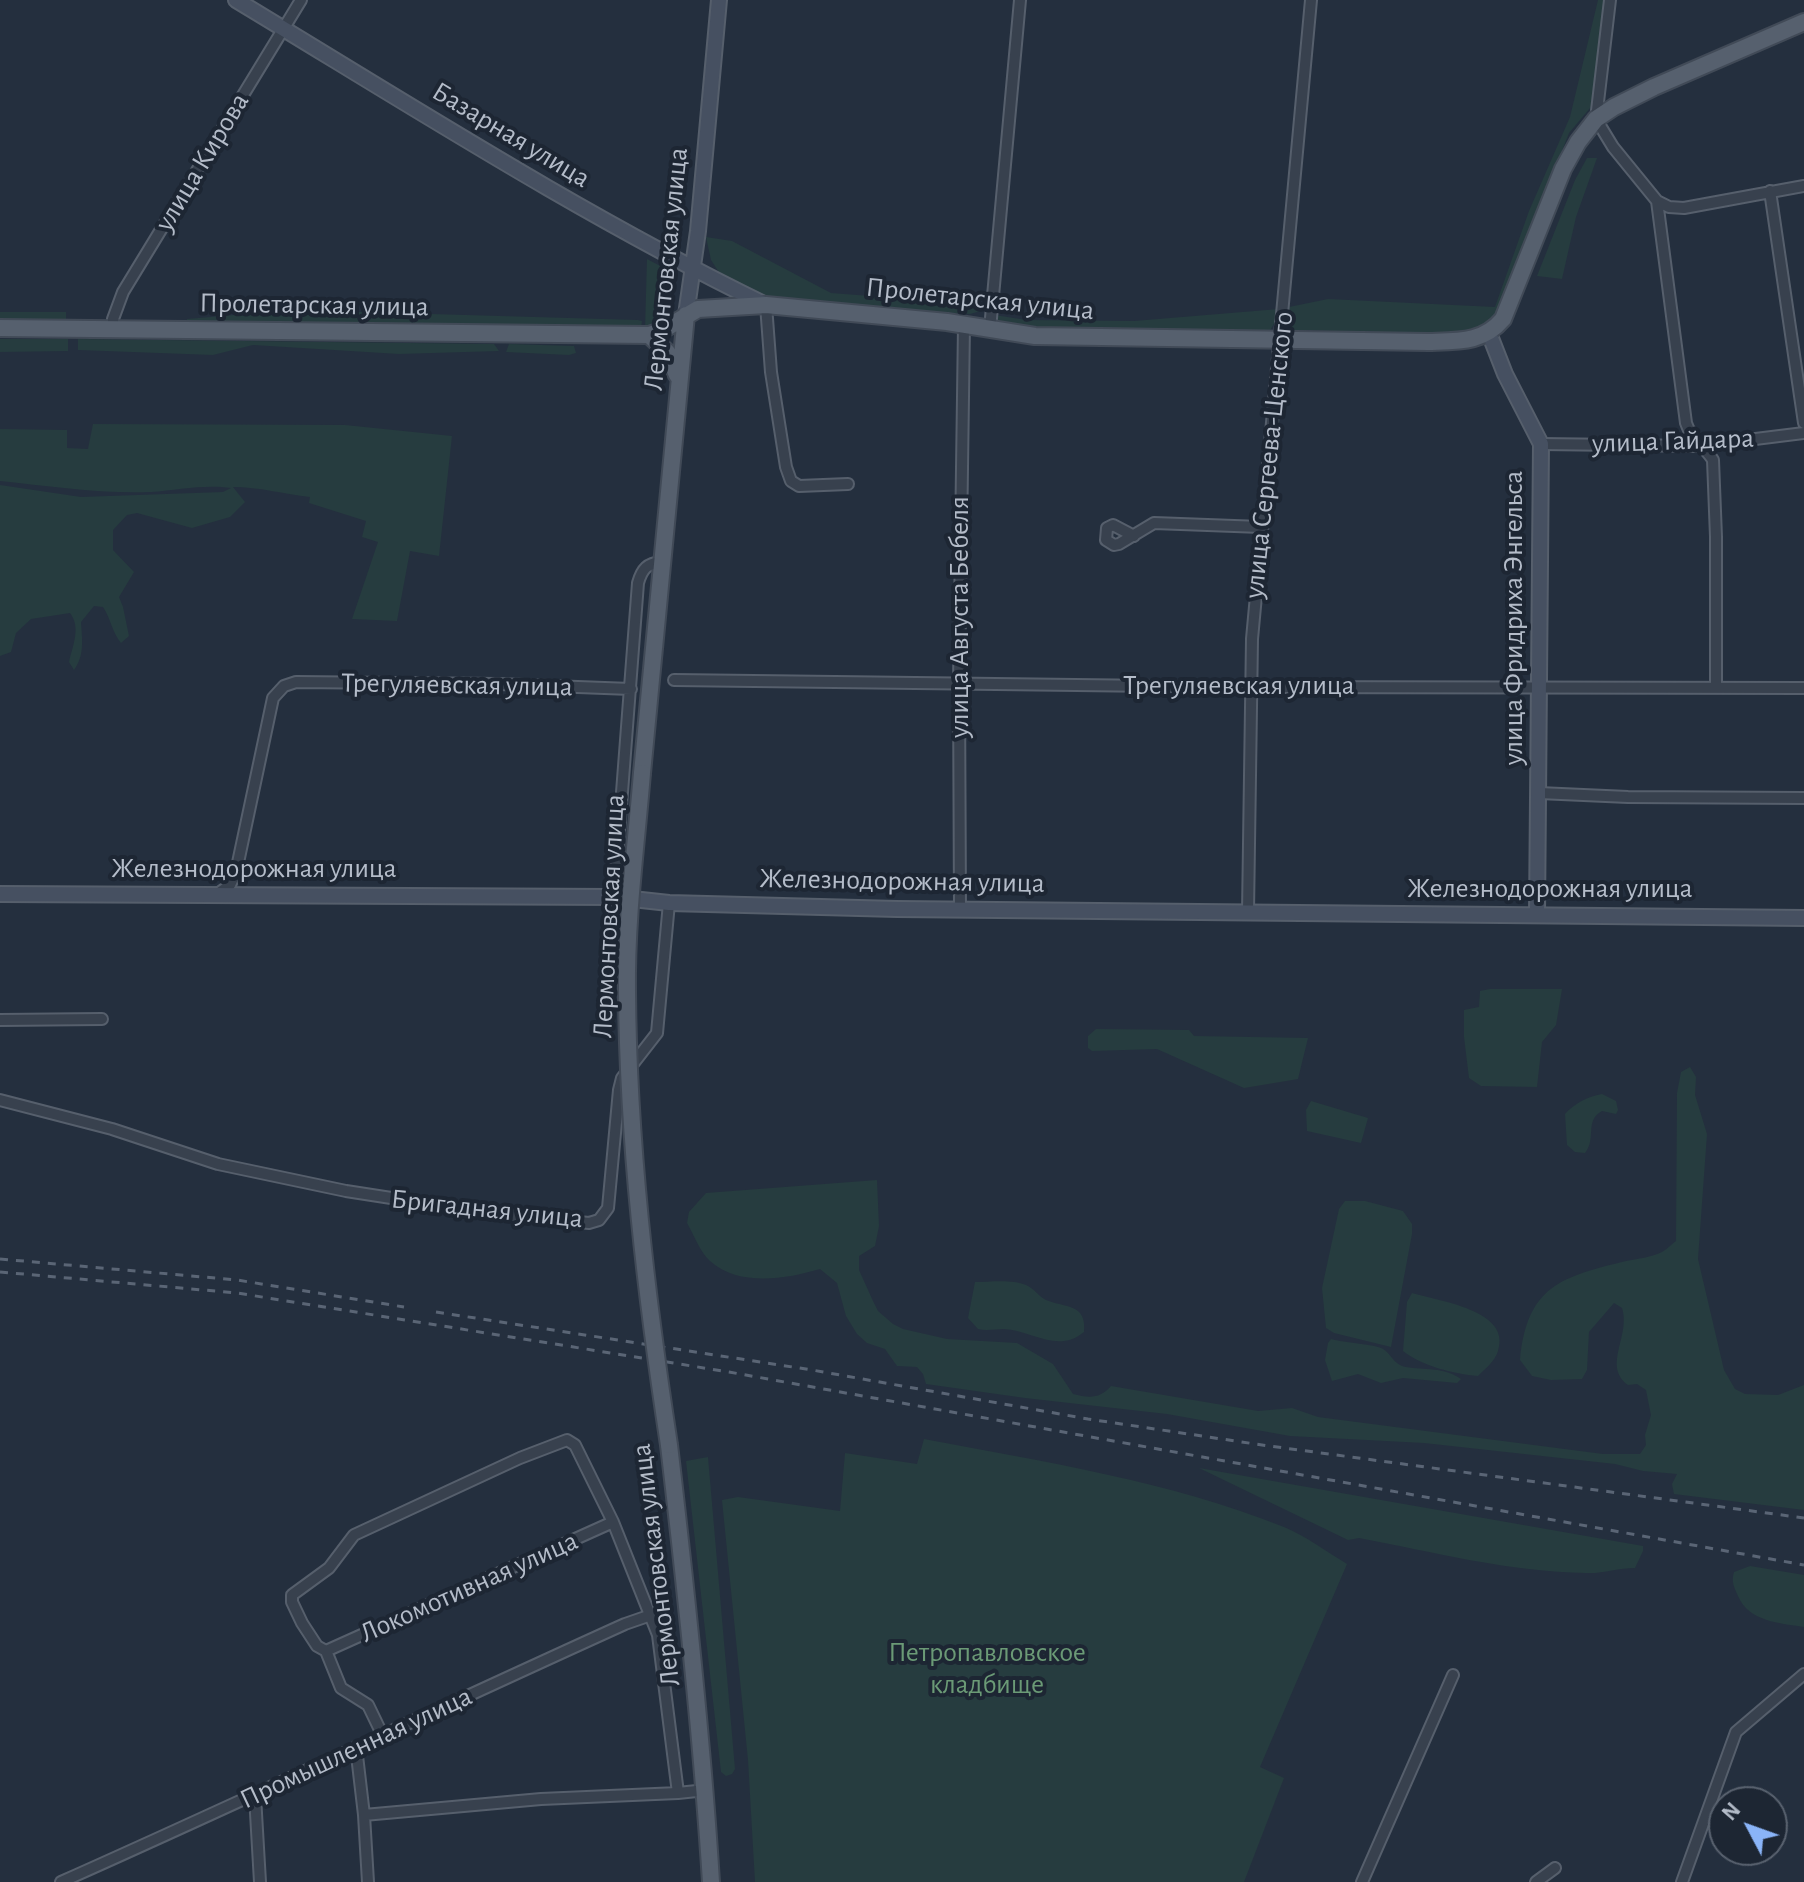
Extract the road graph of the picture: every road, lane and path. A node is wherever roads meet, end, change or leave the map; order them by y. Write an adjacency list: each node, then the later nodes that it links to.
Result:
1 (236, 0): 8 (street, Базарная улица)
2 (301, 0): 8 (street, улица Кирова)
3 (719, 0): 13 (street, Лермонтовская улица)
4 (1020, 0): 19 (street)
5 (1311, 0): 22 (street, улица Сергеева-Ценского)
6 (1610, 0): 9 (street)
7 (1804, 22): 9 (main road)
8 (284, 29): 13 (street, Базарная улица); 18 (street, улица Кирова)
9 (1596, 119): 12 (street); 20 (main road)
10 (1804, 186): 11 (street)
11 (1770, 191): 12 (street); 24 (street)
12 (1657, 201): 27 (street)
13 (692, 267): 14 (street, Базарная улица); 15 (street, Лермонтовская улица)
14 (766, 305): 15 (main road, Пролетарская улица); 16 (main road, Пролетарская улица); 28 (street)
15 (686, 315): 21 (main road, Пролетарская улица); 23 (main road, Лермонтовская улица)
16 (964, 325): 19 (main road, Пролетарская улица); 33 (street, улица Августа Бебеля)
17 (0, 328): 18 (main road, Пролетарская улица)
18 (113, 328): 21 (main road, Пролетарская улица)
19 (990, 329): 22 (main road, Пролетарская улица)
20 (1489, 333): 22 (main road, Пролетарская улица); 26 (street, улица Фридриха Энгельса)
21 (649, 335): 23 (main road)
22 (1281, 340): 29 (street, улица Сергеева-Ценского)
23 (679, 383): 31 (main road, Лермонтовская улица)
24 (1804, 423)
25 (1804, 433): 27 (street, улица Гайдара)
26 (1541, 444): 27 (street, улица Гайдара); 34 (street, улица Фридриха Энгельса)
27 (1699, 446): 36 (street)
28 (848, 484)
29 (1261, 527): 30 (street); 35 (street, улица Сергеева-Ценского)
30 (1134, 536)
31 (662, 562): 38 (street); 61 (main road, Лермонтовская улица, bridge)
32 (674, 680): 33 (street, Трегуляевская улица)
33 (959, 683): 35 (street, Трегуляевская улица); 47 (street, улица Августа Бебеля)
34 (1539, 686): 35 (street, Трегуляевская улица); 36 (street, Трегуляевская улица); 39 (street, улица Фридриха Энгельса)
35 (1252, 687): 48 (street, улица Сергеева-Ценского)
36 (1716, 687): 37 (street, Трегуляевская улица)
37 (1804, 688)
38 (631, 689): 41 (street, Трегуляевская улица); 45 (street)
39 (1539, 793): 40 (street); 49 (street, улица Фридриха Энгельса)
40 (1804, 798)
41 (236, 872): 43 (street); 44 (street)
42 (0, 894): 43 (street, Железнодорожная улица)
43 (215, 896): 44 (street, Железнодорожная улица)
44 (254, 896): 45 (street, Железнодорожная улица)
45 (614, 897): 46 (street, Железнодорожная улица)
46 (669, 903): 47 (street, Железнодорожная улица); 53 (street, Бригадная улица)
47 (960, 909): 48 (street, Железнодорожная улица)
48 (1248, 912): 49 (street, Железнодорожная улица)
49 (1537, 915): 50 (street, Железнодорожная улица)
50 (1804, 918)
51 (102, 1019): 52 (street)
52 (0, 1020)
53 (0, 1100)
54 (613, 1522): 55 (street); 56 (street, Локомотивная улица); 56 (street)
55 (651, 1615): 59 (street, Промышленная улица); 62 (street)
56 (326, 1651): 59 (street)
57 (1804, 1674): 72 (street)
58 (1453, 1675): 70 (street)
59 (382, 1734): 60 (street, Промышленная улица)
60 (356, 1747): 63 (street, Промышленная улица); 64 (street)
61 (706, 1790): 62 (street); 69 (main road, Лермонтовская улица)
62 (678, 1793): 64 (street)
63 (255, 1796): 66 (street, Промышленная улица); 67 (street)
64 (364, 1815): 68 (street)
65 (1555, 1868): 71 (street)
66 (61, 1882)
67 (260, 1882)
68 (368, 1882)
69 (711, 1882)
70 (1362, 1882)
71 (1536, 1882)
72 (1682, 1882)

